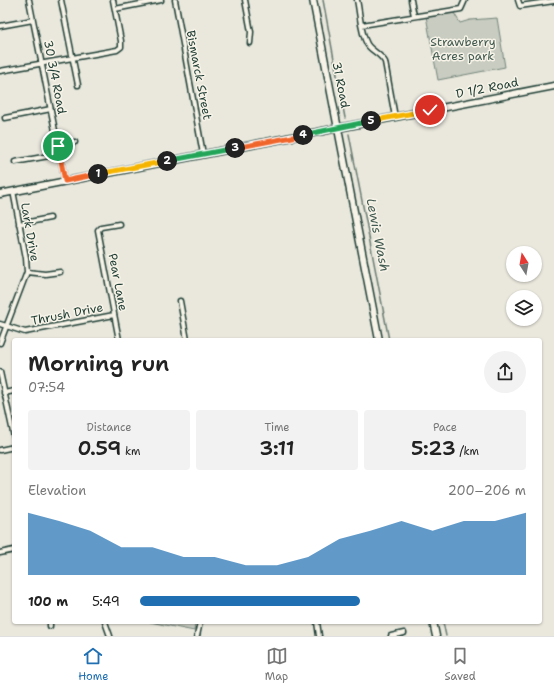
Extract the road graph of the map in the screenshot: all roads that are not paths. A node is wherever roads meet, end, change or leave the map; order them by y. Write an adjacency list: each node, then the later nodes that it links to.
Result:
1 (30, 0): 15 (street, 30 3/4 Road)
2 (61, 0): 19 (street)
3 (113, 0): 13 (street)
4 (161, 0): 13 (street)
5 (174, 0): 31 (street, Bismarck Street)
6 (245, 0): 18 (street)
7 (313, 0): 27 (main road, 31 Road)
8 (357, 0): 16 (street)
9 (411, 0): 14 (street)
10 (518, 0): 12 (street)
11 (465, 1): 14 (street)
12 (554, 1)
13 (115, 8): 19 (street)
14 (414, 16): 16 (street)
15 (33, 20): 17 (street); 20 (street, 30 3/4 Road)
16 (362, 24): 25 (street)
17 (0, 26)
18 (250, 43)
19 (73, 59): 20 (street); 22 (street)
20 (42, 64): 21 (street); 24 (street, 30 3/4 Road)
21 (0, 71)
22 (78, 85)
23 (554, 86): 25 (main road, D 1/2 Road)
24 (51, 109): 26 (street); 29 (street, 30 3/4 Road)
25 (394, 117): 27 (main road, D 1/2 Road)
26 (5, 118)
27 (338, 128): 31 (main road, D 1/2 Road); 47 (main road, 31 Road)
28 (75, 142): 29 (street)
29 (58, 146): 30 (street, 30 3/4 Road)
30 (60, 154): 32 (street); 33 (street, 30 3/4 Road)
31 (203, 154): 33 (main road, D 1/2 Road)
32 (15, 162)
33 (65, 181): 34 (main road, D 1/2 Road)
34 (13, 191): 35 (main road, D 1/2 Road); 37 (street, Lark Drive)
35 (0, 194)
36 (50, 218): 37 (street)
37 (19, 224): 39 (street, Lark Drive)
38 (119, 224): 42 (street, Pear Lane)
39 (27, 272): 40 (street); 44 (street, Lark Drive)
40 (60, 272)
41 (180, 301): 46 (street)
42 (114, 315): 44 (street, Thrush Drive); 45 (street, Pear Lane)
43 (0, 324): 44 (street, Thrush Drive)
44 (6, 326): 48 (street, Lark Drive)
45 (119, 338)
46 (187, 338)
47 (379, 338)
48 (0, 343)
49 (0, 372): 51 (street)
50 (12, 391): 51 (street)
51 (4, 393): 52 (street)
52 (12, 428)
53 (12, 447): 54 (street)
54 (0, 450)
55 (12, 550): 56 (street)
56 (0, 553)
57 (106, 624): 62 (street)
58 (200, 624): 63 (street)
59 (317, 624): 64 (street)
60 (433, 624): 66 (main road)
61 (404, 634): 65 (street)
62 (110, 636)
63 (197, 636)
64 (319, 636)
65 (391, 636)
66 (436, 636)

